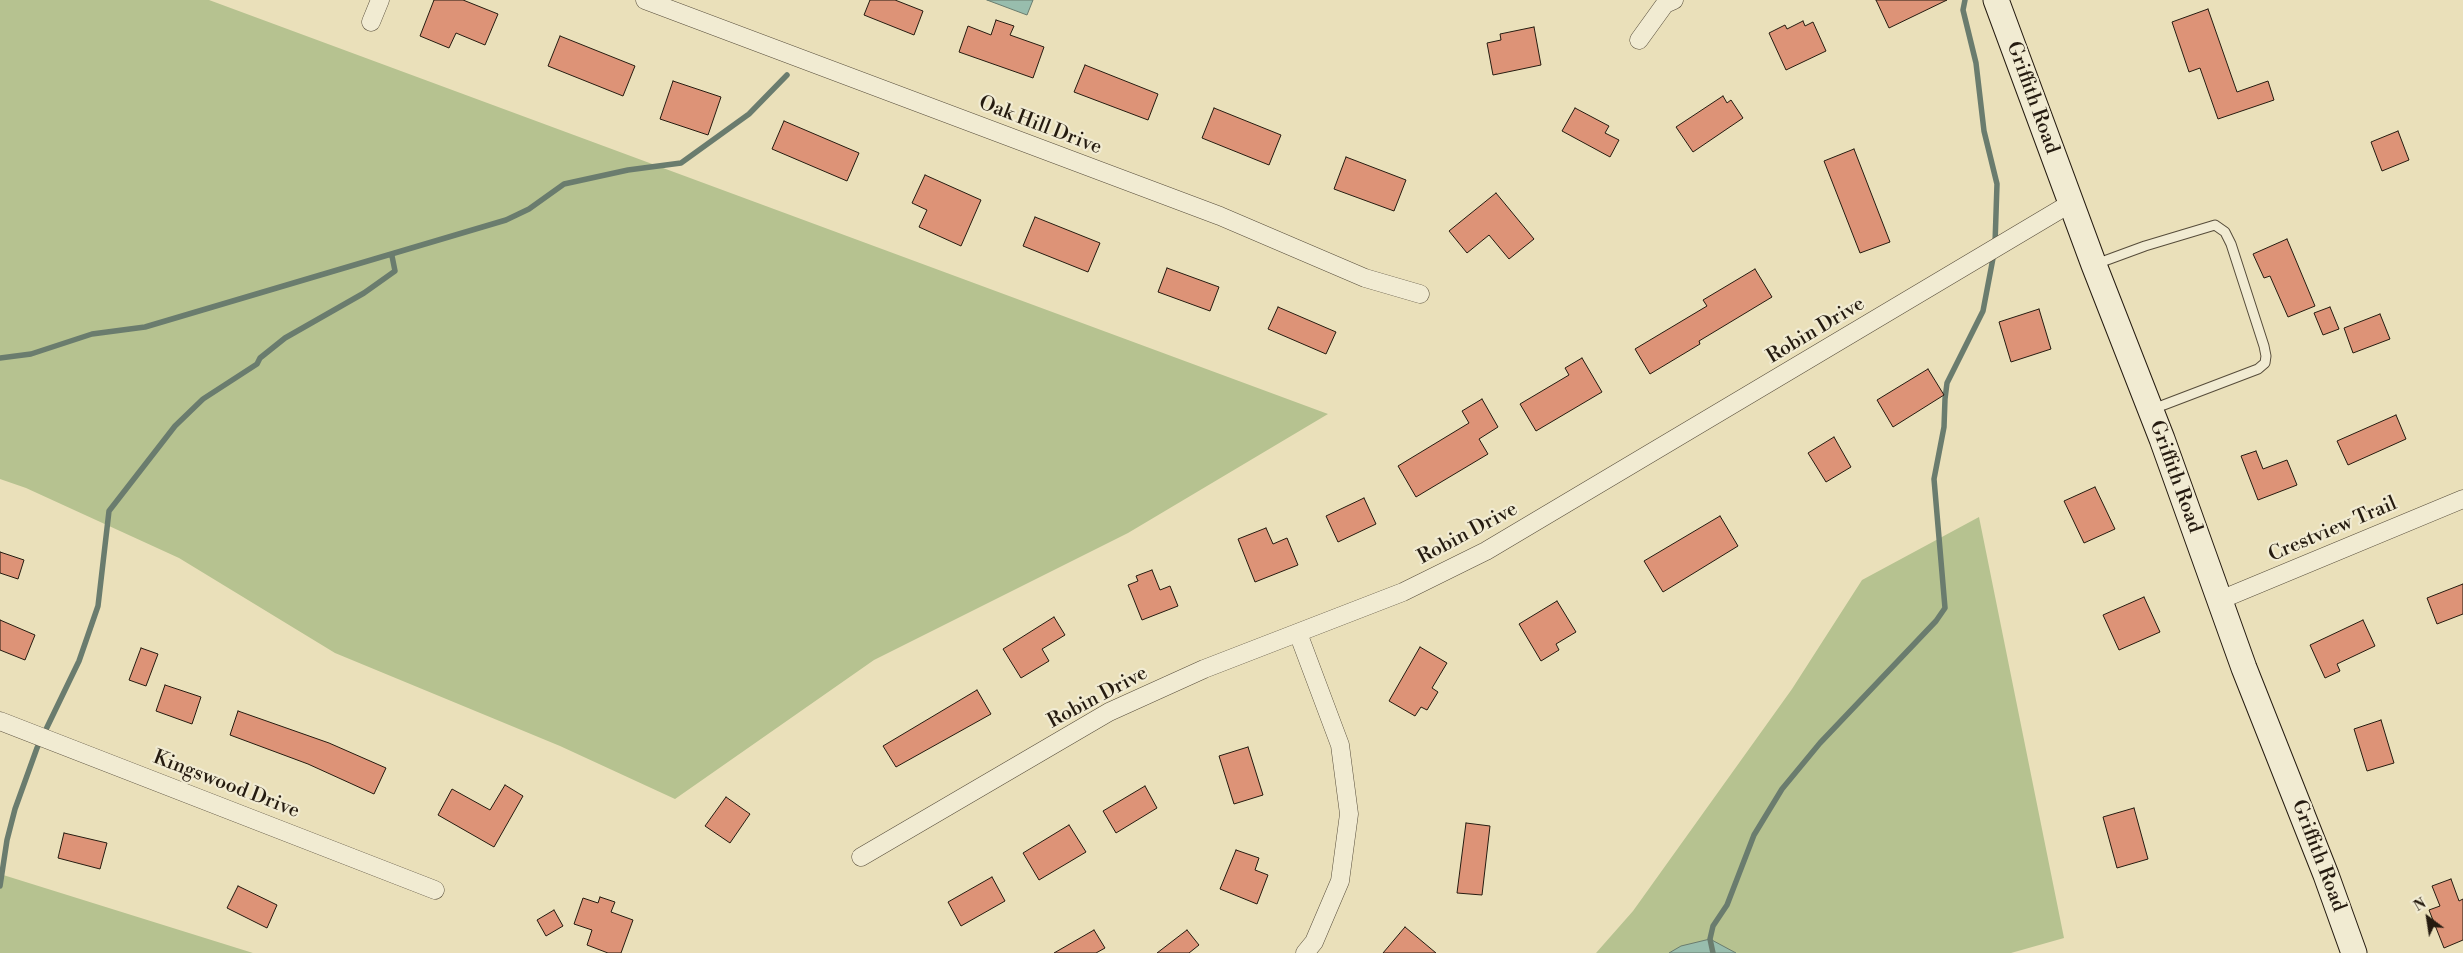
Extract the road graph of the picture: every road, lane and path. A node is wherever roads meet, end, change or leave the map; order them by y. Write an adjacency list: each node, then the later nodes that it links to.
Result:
1 (380, 0): 5 (street)
2 (645, 0): 9 (street, Oak Hill Drive)
3 (1674, 0): 6 (street)
4 (1996, 0): 7 (street, Griffith Road)
5 (371, 22)
6 (1639, 40)
7 (2071, 203): 8 (street, Griffith Road); 13 (street, Robin Drive)
8 (2094, 265): 10 (street, Griffith Road); 10 (lane)
9 (1420, 294)
10 (2151, 410): 12 (street, Griffith Road)
11 (2463, 498): 12 (street, Crestview Trail)
12 (2220, 600): 18 (street, Griffith Road)
13 (1298, 634): 15 (street, Robin Drive); 17 (street)
14 (0, 721): 16 (street, Kingswood Drive)
15 (861, 857)
16 (435, 890)
17 (1304, 953)
18 (2354, 953)

